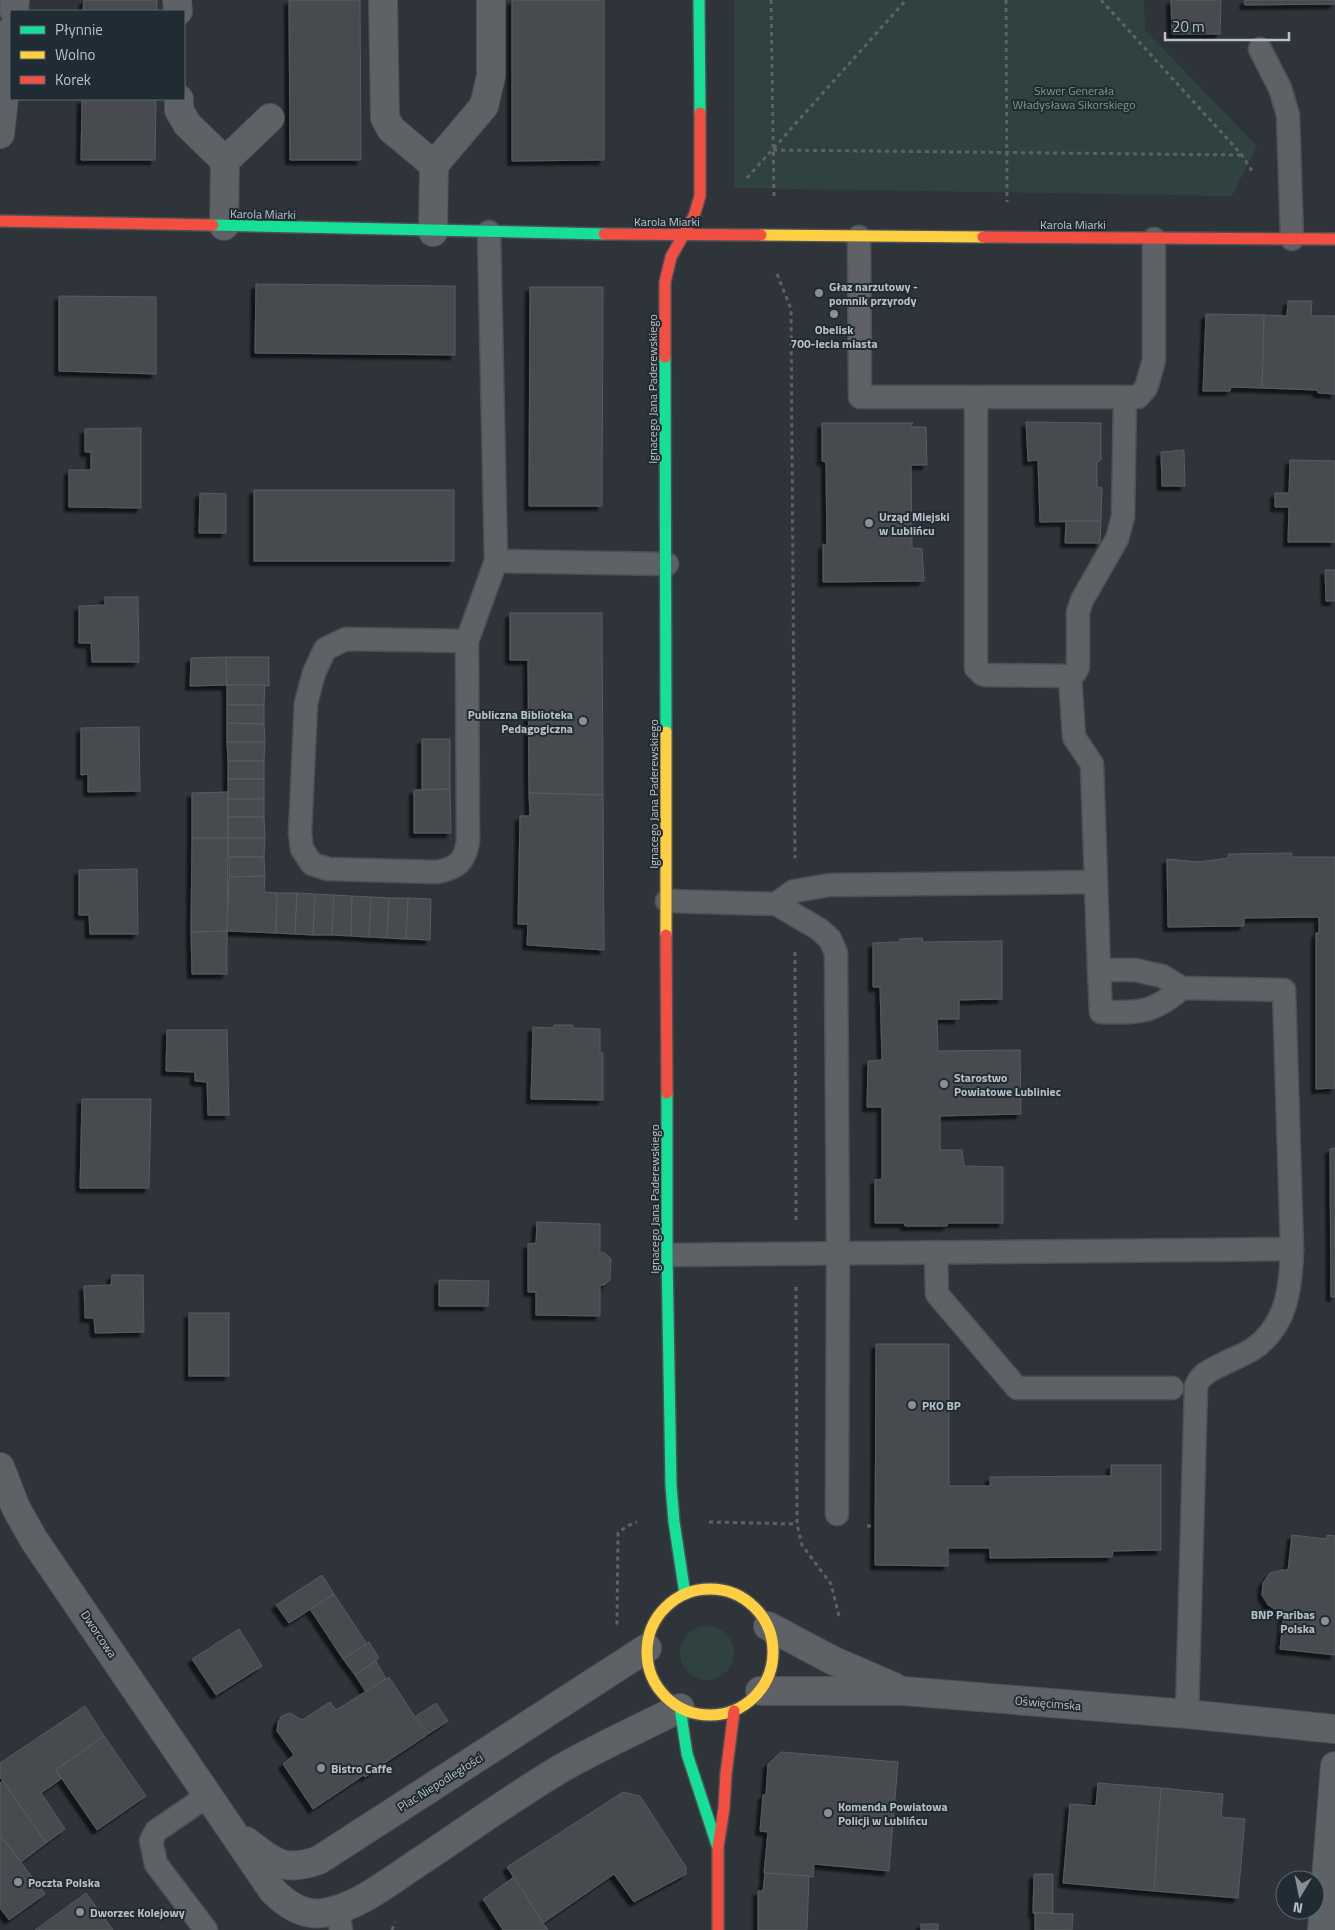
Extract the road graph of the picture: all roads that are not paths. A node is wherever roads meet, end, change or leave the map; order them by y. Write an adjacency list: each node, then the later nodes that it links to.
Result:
1 (383, 0): 10 (street)
2 (491, 0): 10 (street)
3 (699, 0): 15 (street, Ignacego Jana Paderewskiego)
4 (10, 40): 8 (street)
5 (1260, 49): 18 (lane)
6 (179, 100): 9 (street)
7 (270, 118): 9 (street)
8 (0, 134)
9 (225, 161): 12 (street)
10 (434, 165): 13 (street)
11 (0, 221): 12 (street, Karola Miarki)
12 (224, 226): 13 (street, Karola Miarki)
13 (433, 232): 14 (street, Karola Miarki)
14 (489, 232): 15 (street, Karola Miarki); 22 (lane)
15 (683, 234): 16 (street, Karola Miarki); 23 (street, Ignacego Jana Paderewskiego)
16 (859, 237): 17 (street, Karola Miarki); 20 (lane)
17 (1154, 239): 18 (street, Karola Miarki); 21 (lane)
18 (1292, 239): 19 (street, Karola Miarki)
19 (1335, 239)
20 (976, 398): 21 (lane); 25 (lane)
21 (1126, 398): 25 (lane)
22 (496, 561): 23 (lane); 24 (lane)
23 (666, 564): 27 (street, Ignacego Jana Paderewskiego)
24 (467, 641): 24 (lane)
25 (1070, 676): 26 (lane)
26 (1096, 882): 28 (lane); 29 (lane)
27 (667, 901): 28 (lane); 34 (street, Ignacego Jana Paderewskiego)
28 (776, 904): 33 (lane)
29 (1099, 970): 30 (lane); 30 (lane)
30 (1182, 988): 31 (lane)
31 (1292, 1249): 32 (lane); 45 (lane)
32 (936, 1252): 33 (lane); 35 (lane)
33 (838, 1253): 34 (lane); 37 (lane)
34 (667, 1255): 38 (street, Ignacego Jana Paderewskiego)
35 (1172, 1388)
36 (0, 1467): 48 (street, Dworcowa)
37 (837, 1514)
38 (685, 1594): 39 (street); 40 (street)
39 (768, 1626): 41 (street); 42 (street)
40 (646, 1648): 43 (street); 49 (street, Plac Niepodległości)
41 (760, 1691): 42 (street, Oświęcimska); 44 (street)
42 (904, 1691): 45 (street, Oświęcimska)
43 (680, 1708): 44 (street); 50 (street); 51 (street, Plac Niepodległości)
44 (734, 1711): 50 (street)
45 (1187, 1714): 46 (street, Oświęcimska)
46 (1335, 1729)
47 (1335, 1766): 54 (street)
48 (207, 1796): 49 (street, Plac Niepodległości); 52 (lane)
49 (230, 1828): 51 (street, Plac Niepodległości)
50 (718, 1847): 53 (street)
51 (339, 1920)
52 (206, 1930)
53 (718, 1930)
54 (1322, 1930)

